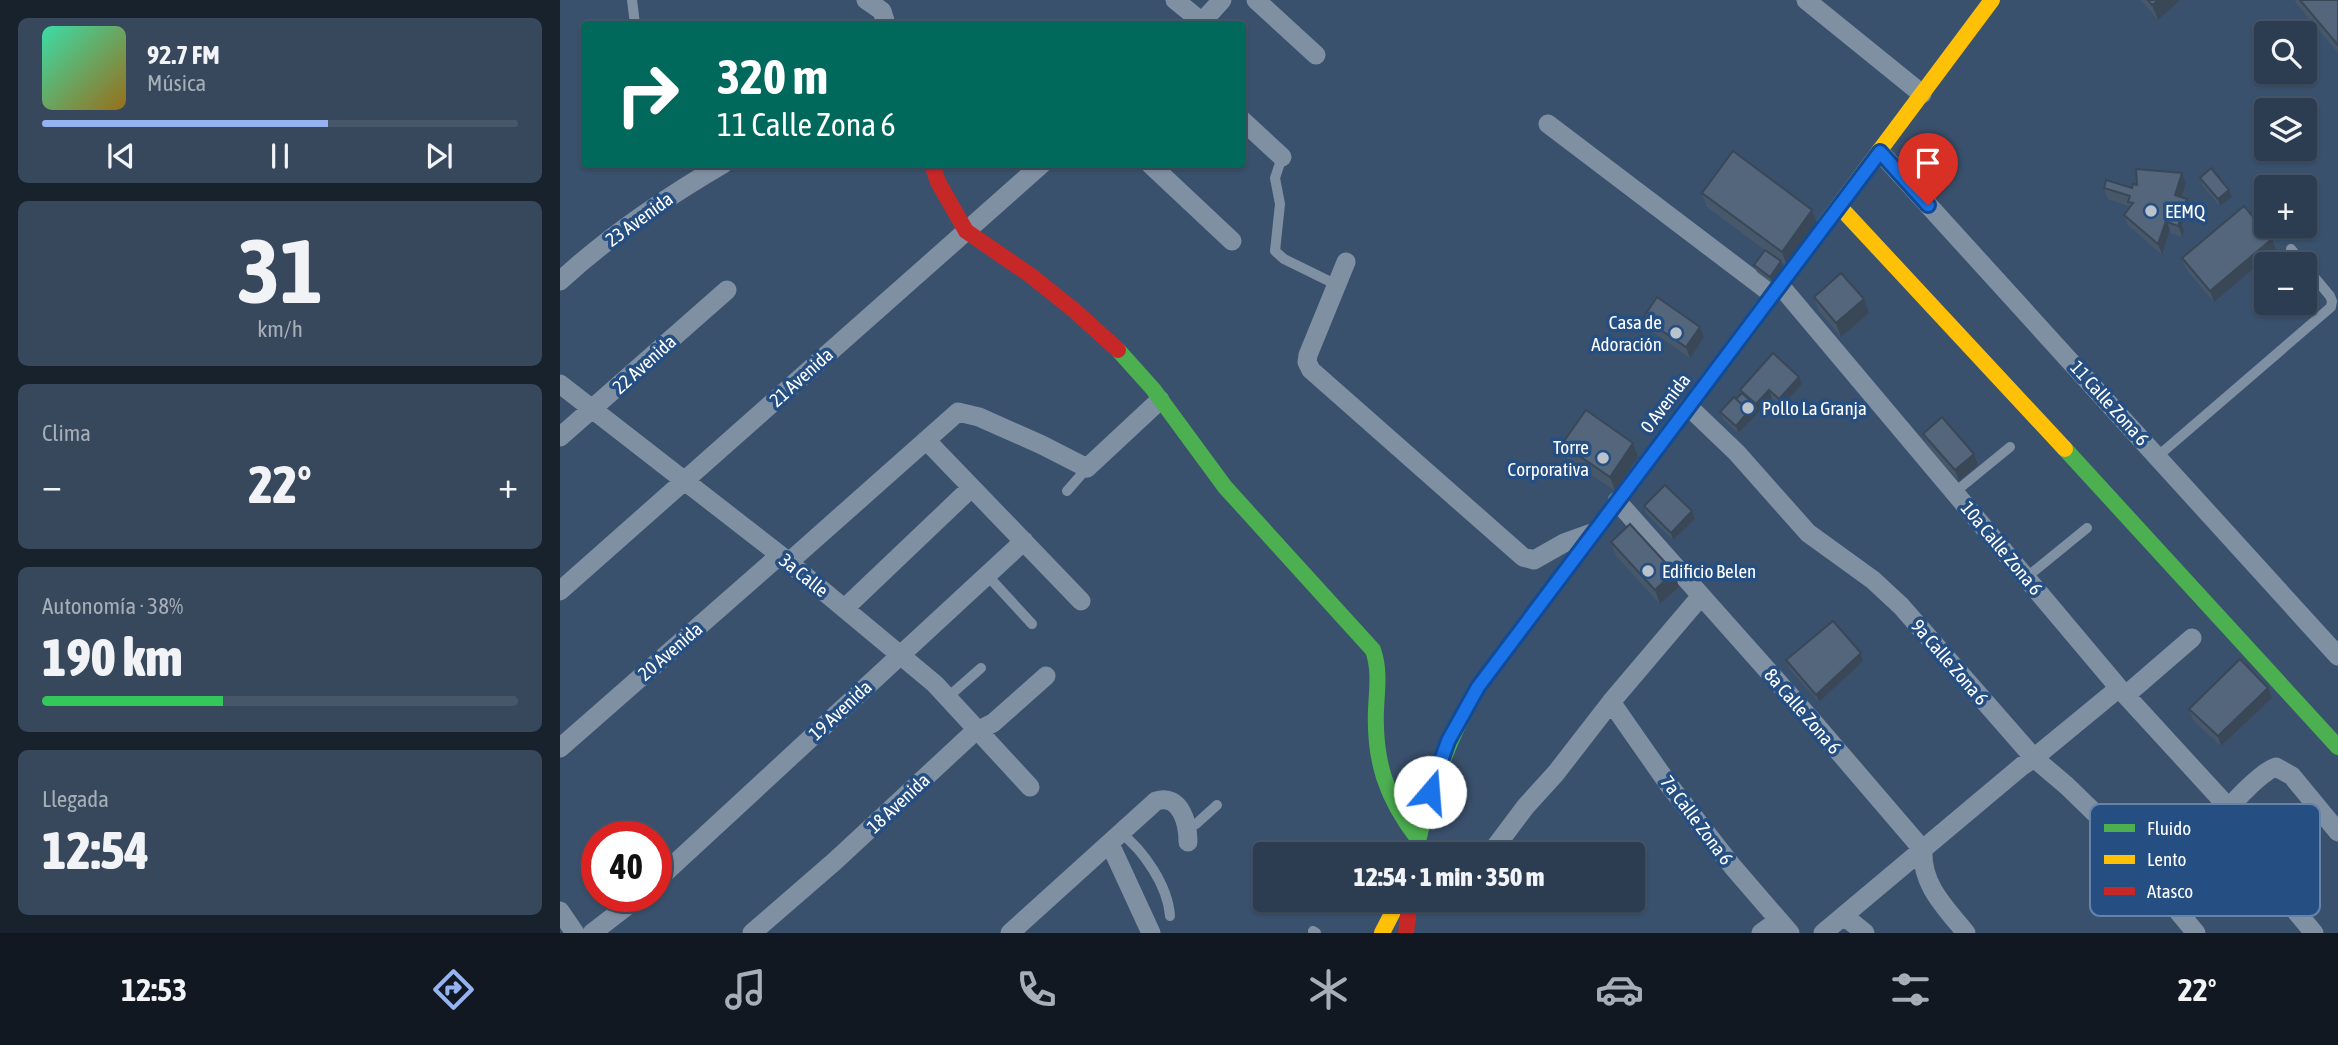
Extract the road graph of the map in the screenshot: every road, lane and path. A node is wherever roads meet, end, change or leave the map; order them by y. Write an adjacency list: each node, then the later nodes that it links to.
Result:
1 (632, 0): 7 (lane)
2 (1175, 0): 8 (street)
3 (1222, 0): 9 (street)
4 (1256, 0): 10 (street)
5 (1806, 0): 11 (street)
6 (1993, 0): 11 (street, 0 Avenida)
7 (635, 21)
8 (1199, 21)
9 (1203, 21)
10 (1316, 55)
11 (1922, 94): 14 (street, 0 Avenida)
12 (1246, 124): 15 (street)
13 (1548, 124): 29 (street, 10a Calle Zona 6)
14 (1880, 152): 20 (street, 0 Avenida); 38 (street, 11 Calle Zona 6)
15 (1282, 157): 28 (lane)
16 (716, 168): 27 (street, 23 Avenida)
17 (933, 168): 21 (street)
18 (1037, 168): 21 (street, 21 Avenida)
19 (1154, 168): 22 (street)
20 (1839, 206): 29 (street, 0 Avenida); 65 (street)
21 (966, 231): 32 (street); 40 (street, 21 Avenida)
22 (1231, 241)
23 (2291, 249): 24 (lane)
24 (2293, 252)
25 (1346, 262): 28 (street)
26 (2317, 280): 38 (lane)
27 (560, 281)
28 (1337, 285): 46 (street)
29 (1775, 289): 33 (street, 0 Avenida); 43 (street, 10a Calle Zona 6)
30 (727, 290): 34 (street, 22 Avenida)
31 (560, 384): 34 (street, 3a Calle)
32 (1160, 400): 39 (street); 78 (street)
33 (1689, 407): 44 (street, 0 Avenida); 67 (street, 9a Calle Zona 6)
34 (593, 410): 35 (street, 22 Avenida); 40 (street, 3a Calle)
35 (560, 437)
36 (926, 440): 39 (street, 20 Avenida); 41 (street); 48 (street, 20 Avenida)
37 (2010, 447): 43 (lane)
38 (2158, 456): 58 (street, 11 Calle Zona 6)
39 (1087, 468): 42 (lane)
40 (685, 480): 48 (street, 3a Calle); 51 (street, 21 Avenida)
41 (971, 488): 47 (street); 54 (street)
42 (1067, 491)
43 (1955, 492): 50 (street, 10a Calle Zona 6)
44 (1617, 501): 46 (street, 0 Avenida); 52 (street, 8a Calle Zona 6)
45 (2087, 528): 50 (lane)
46 (1592, 533): 79 (street, 0 Avenida)
47 (1024, 541): 49 (street, 19 Avenida); 53 (street)
48 (785, 558): 54 (street, 3a Calle); 66 (street, 20 Avenida)
49 (987, 575): 55 (lane); 57 (street, 19 Avenida)
50 (2027, 577): 61 (street, 10a Calle Zona 6)
51 (560, 591)
52 (1702, 596): 63 (street); 81 (street, 8a Calle Zona 6)
53 (1082, 601)
54 (845, 608): 57 (street, 3a Calle)
55 (1032, 624)
56 (2192, 638): 61 (street)
57 (900, 655): 62 (street, 3a Calle); 82 (street, 19 Avenida)
58 (2338, 656)
59 (981, 668): 62 (lane)
60 (1046, 676): 64 (street, 18 Avenida)
61 (2123, 691): 67 (street); 69 (street, 10a Calle Zona 6)
62 (948, 697): 64 (street, 3a Calle)
63 (1611, 702): 80 (street); 91 (street, 7a Calle Zona 6)
64 (977, 731): 68 (street, 3a Calle); 95 (street, 18 Avenida)
65 (2338, 747)
66 (560, 748)
67 (2034, 758): 73 (street, 9a Calle Zona 6); 81 (street)
68 (1030, 787)
69 (2218, 804)
70 (2235, 804): 71 (street)
71 (2315, 804)
72 (1217, 805): 76 (lane)
73 (2090, 808)
74 (2320, 810): 75 (street)
75 (2338, 832)
76 (1187, 833): 77 (street)
77 (1115, 838): 87 (lane); 92 (street); 96 (street)
78 (1415, 842)
79 (1418, 842)
80 (1499, 842)
81 (1923, 850): 88 (street); 102 (street)
82 (672, 866)
83 (560, 911): 93 (street)
84 (619, 912): 94 (street)
85 (1393, 912): 97 (street)
86 (1409, 912): 98 (street)
87 (1170, 916)
88 (1844, 916): 100 (street); 101 (street)
89 (2182, 916): 103 (street, 9a Calle Zona 6)
90 (2300, 916): 104 (street, 10a Calle Zona 6)
91 (1784, 927): 99 (street)
92 (1012, 932)
93 (575, 933)
94 (592, 933)
95 (752, 933)
96 (1151, 933)
97 (1382, 933)
98 (1406, 933)
99 (1761, 933)
100 (1823, 933)
101 (1865, 933)
102 (1966, 933)
103 (2196, 933)
104 (2314, 933)

